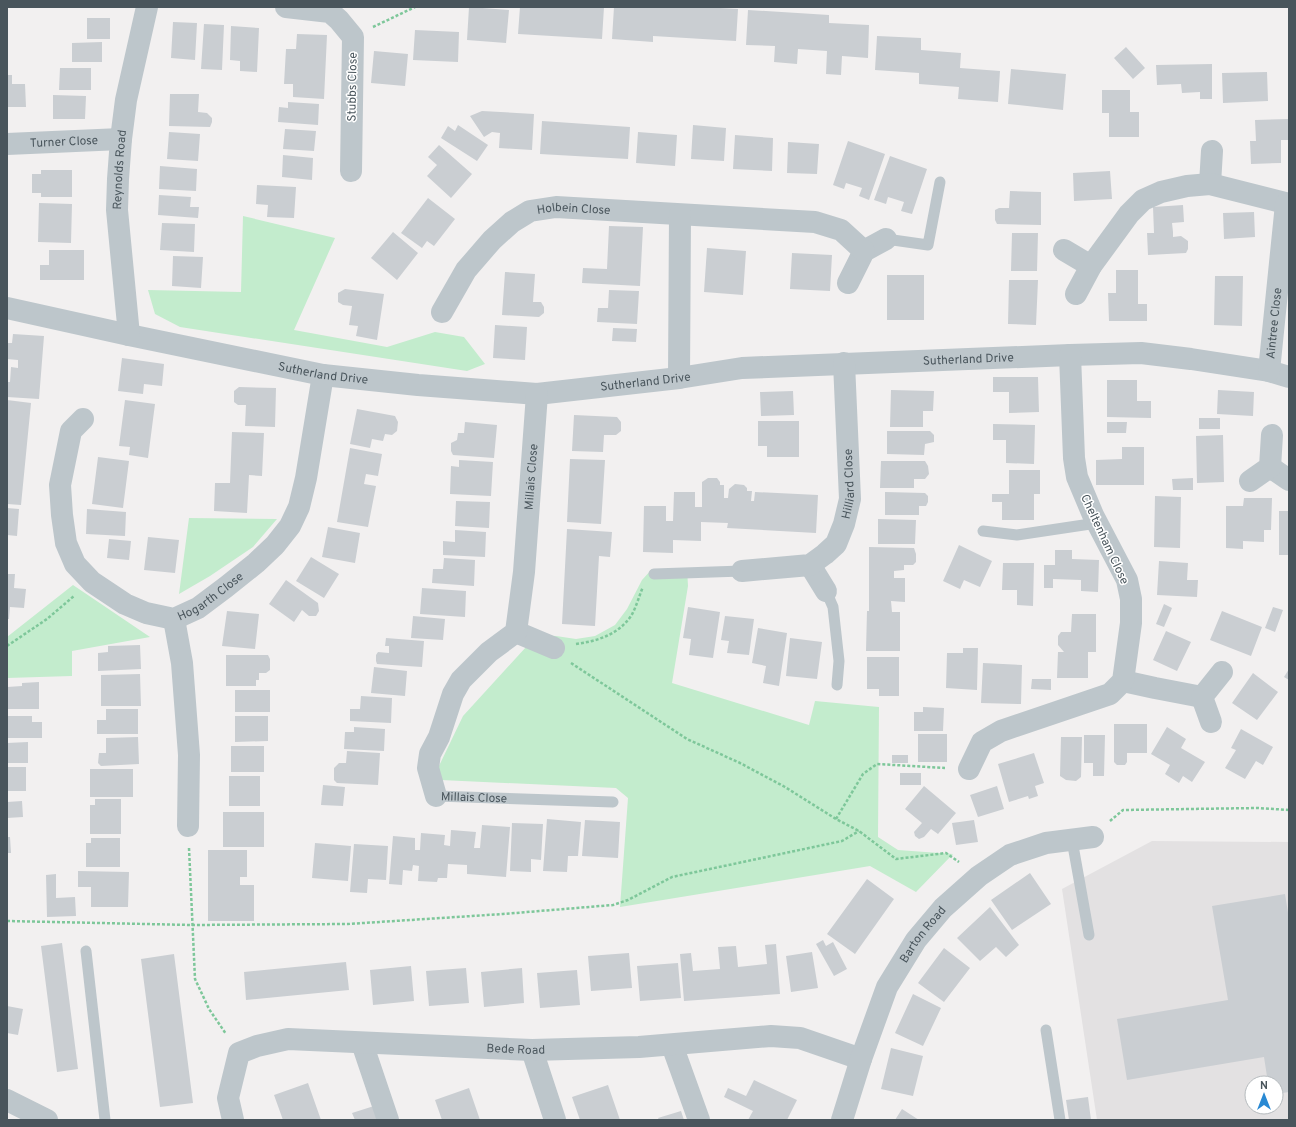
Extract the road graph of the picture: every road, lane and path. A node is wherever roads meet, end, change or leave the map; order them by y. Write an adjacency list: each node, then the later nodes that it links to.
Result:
1 (147, 7): 6 (street, Reynolds Road)
2 (286, 7): 4 (street, Stubbs Close)
3 (415, 7): 5 (path)
4 (332, 10): 5 (street, Stubbs Close)
5 (353, 37): 9 (street, Stubbs Close)
6 (121, 139): 7 (street, Turner Close); 22 (street, Reynolds Road)
7 (7, 144)
8 (1212, 151): 11 (street)
9 (351, 171)
10 (940, 182): 14 (lane)
11 (1210, 184): 12 (street, Aintree Close); 17 (street, Aintree Close)
12 (1288, 204): 25 (street, Aintree Close)
13 (680, 215): 16 (street, Holbein Close); 21 (street, Holbein Close); 27 (street)
14 (886, 239): 16 (street)
15 (1064, 250): 17 (street)
16 (864, 251): 18 (street)
17 (1091, 266): 19 (street, Aintree Close)
18 (848, 283)
19 (1076, 294)
20 (7, 308): 22 (street, Sutherland Drive)
21 (442, 312)
22 (129, 335): 26 (street, Sutherland Drive)
23 (1070, 355): 24 (street, Sutherland Drive); 25 (street, Sutherland Drive); 34 (street, Cheltenham Close)
24 (844, 363): 27 (street, Sutherland Drive); 36 (street, Hilliard Close)
25 (1279, 374)
26 (323, 375): 28 (street, Sutherland Drive); 41 (street, Hogarth Close)
27 (679, 378): 28 (street, Sutherland Drive)
28 (537, 394): 42 (street, Millais Close)
29 (83, 419): 39 (street, Hogarth Close)
30 (1272, 435): 31 (street)
31 (1270, 467): 32 (street); 33 (street)
32 (1250, 480)
33 (1289, 480)
34 (1097, 523): 35 (lane); 46 (street, Cheltenham Close)
35 (983, 531)
36 (810, 565): 37 (street); 40 (street)
37 (742, 571): 38 (lane)
38 (654, 574): 44 (path)
39 (92, 582): 41 (street, Hogarth Close); 43 (path)
40 (826, 590): 47 (lane)
41 (174, 618): 55 (street)
42 (516, 632): 44 (street); 51 (street, Millais Close)
43 (7, 646)
44 (554, 648): 54 (path)
45 (1222, 672): 48 (street)
46 (1124, 681): 48 (street); 50 (street)
47 (837, 685)
48 (1202, 697): 49 (street)
49 (1211, 722)
50 (969, 769): 54 (path)
51 (436, 796): 52 (lane, Millais Close)
52 (612, 802)
53 (1289, 810): 57 (path)
54 (836, 819): 56 (path)
55 (188, 826): 61 (path)
56 (859, 831): 59 (path); 61 (path)
57 (1093, 836): 58 (street, Barton Road)
58 (1072, 840): 59 (street, Barton Road); 62 (lane)
59 (979, 876): 69 (street, Barton Road)
60 (7, 921): 61 (path)
61 (192, 925): 68 (path)
62 (1089, 935)
63 (86, 951): 72 (lane)
64 (1046, 1030): 78 (lane)
65 (362, 1043): 67 (street, Bede Road); 68 (street, Bede Road); 74 (street)
66 (672, 1045): 67 (street, Bede Road); 69 (street, Bede Road); 76 (street)
67 (532, 1050): 75 (street)
68 (239, 1053): 73 (street)
69 (861, 1059): 77 (street, Barton Road)
70 (7, 1100): 71 (street)
71 (46, 1120)
72 (105, 1120)
73 (233, 1120)
74 (388, 1120)
75 (555, 1120)
76 (699, 1120)
77 (842, 1120)
78 (1060, 1120)

